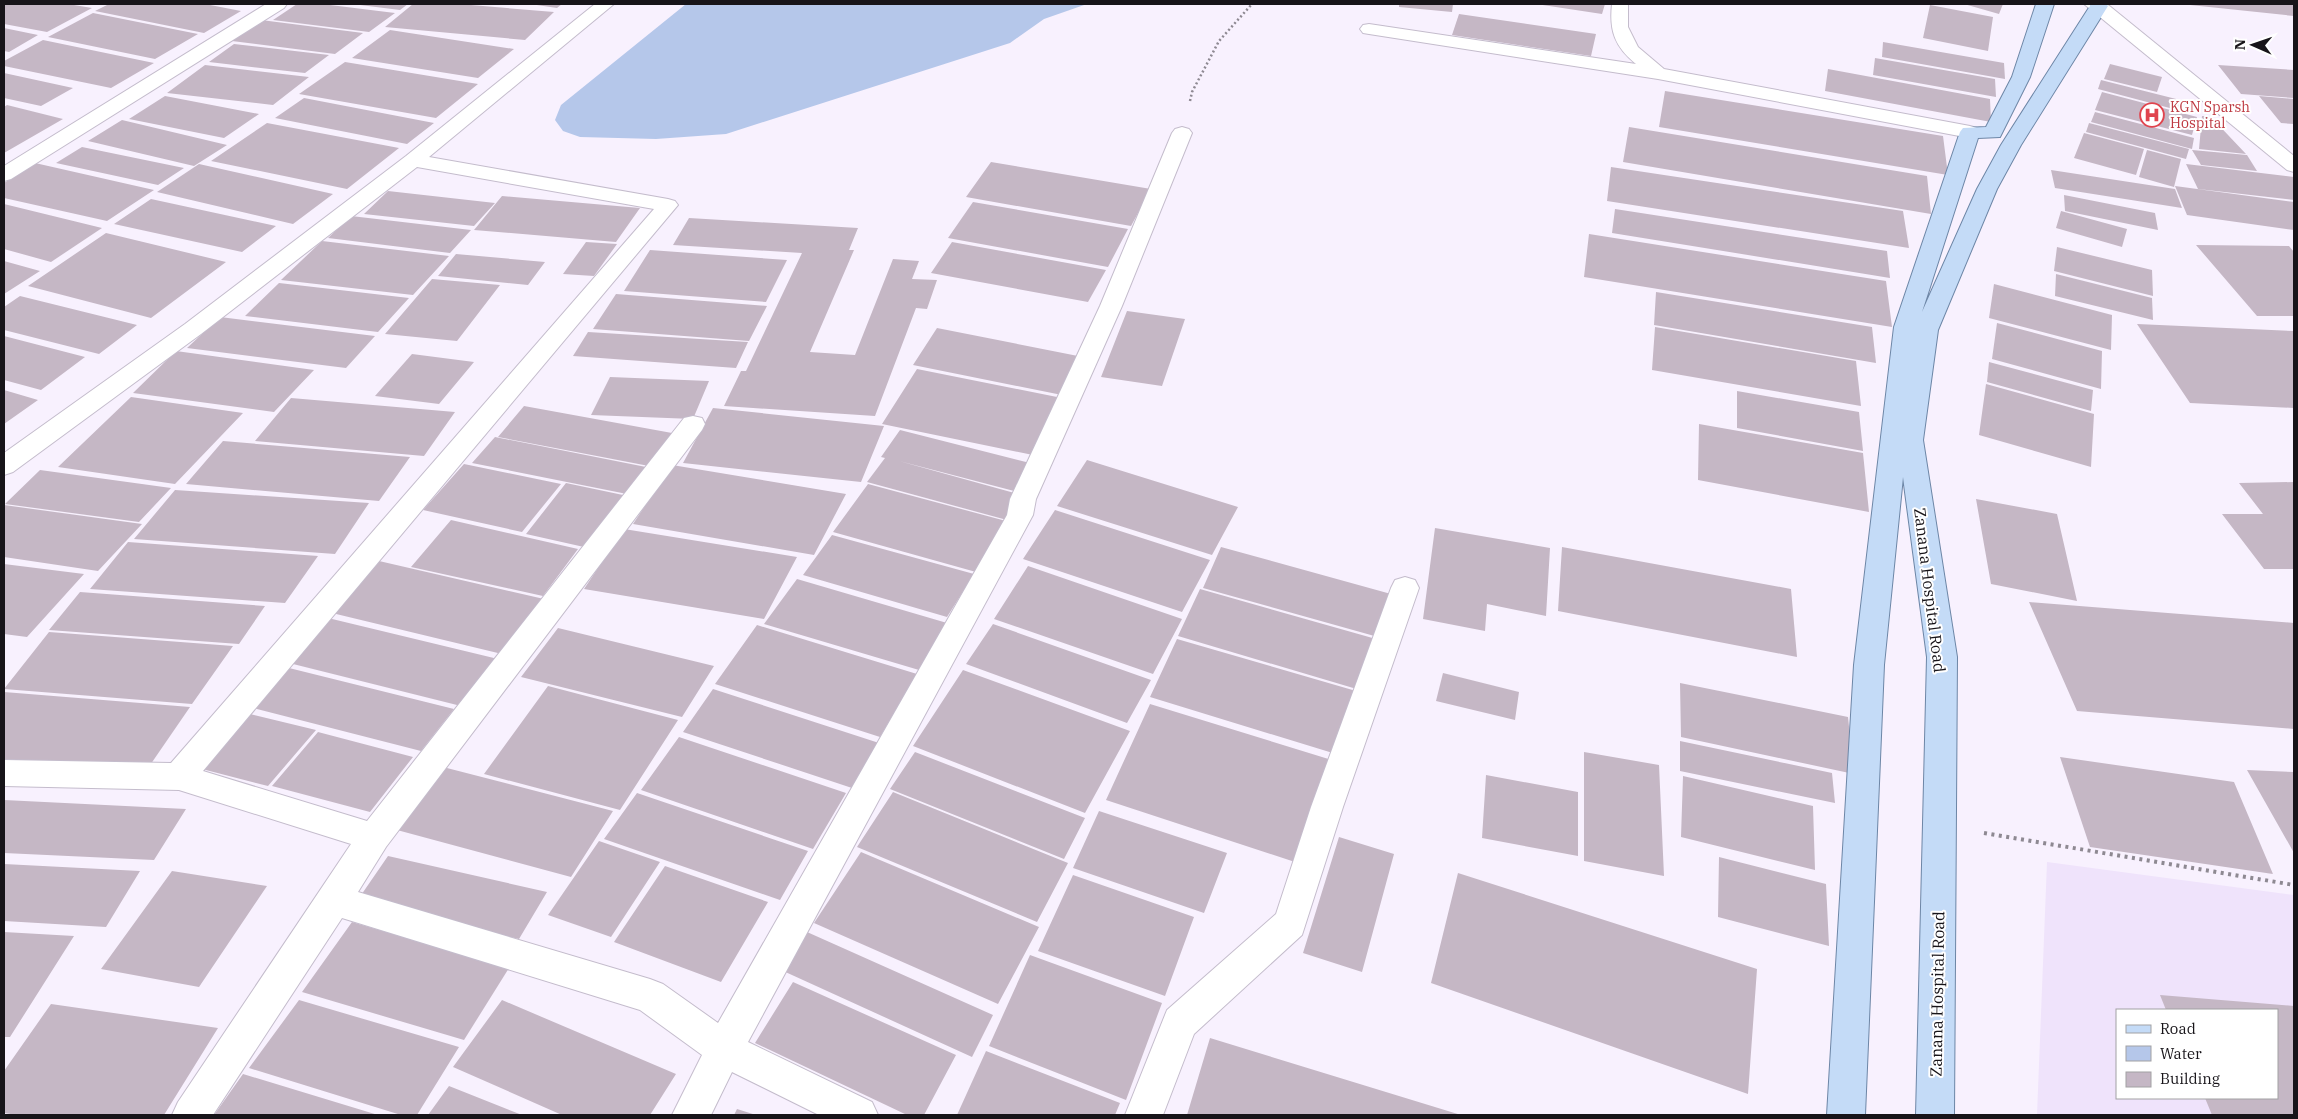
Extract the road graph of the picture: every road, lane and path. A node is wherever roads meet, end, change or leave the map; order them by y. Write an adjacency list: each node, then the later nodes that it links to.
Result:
1 (278, 4): 13 (street)
2 (605, 4): 11 (street)
3 (1252, 4): 10 (path)
4 (1620, 4): 8 (street)
5 (2045, 4): 9 (main road)
6 (2097, 4): 12 (street); 19 (main road, Zanana Hospital Road)
7 (1369, 29): 8 (street)
8 (1658, 73): 9 (street)
9 (1970, 132): 28 (main road)
10 (1182, 133): 23 (street)
11 (413, 160): 15 (street); 18 (street)
12 (2294, 166)
13 (4, 175)
14 (693, 424): 20 (street)
15 (4, 466)
16 (1405, 588): 27 (street)
17 (4, 773): 18 (street)
18 (179, 777): 20 (street)
19 (1941, 826): 21 (path); 29 (main road, Zanana Hospital Road)
20 (374, 837): 22 (street)
21 (2294, 885)
22 (334, 900): 23 (street); 24 (street)
23 (724, 1049): 25 (street); 26 (street)
24 (191, 1115)
25 (691, 1115)
26 (858, 1115)
27 (1144, 1115)
28 (1846, 1115)
29 (1935, 1115)

